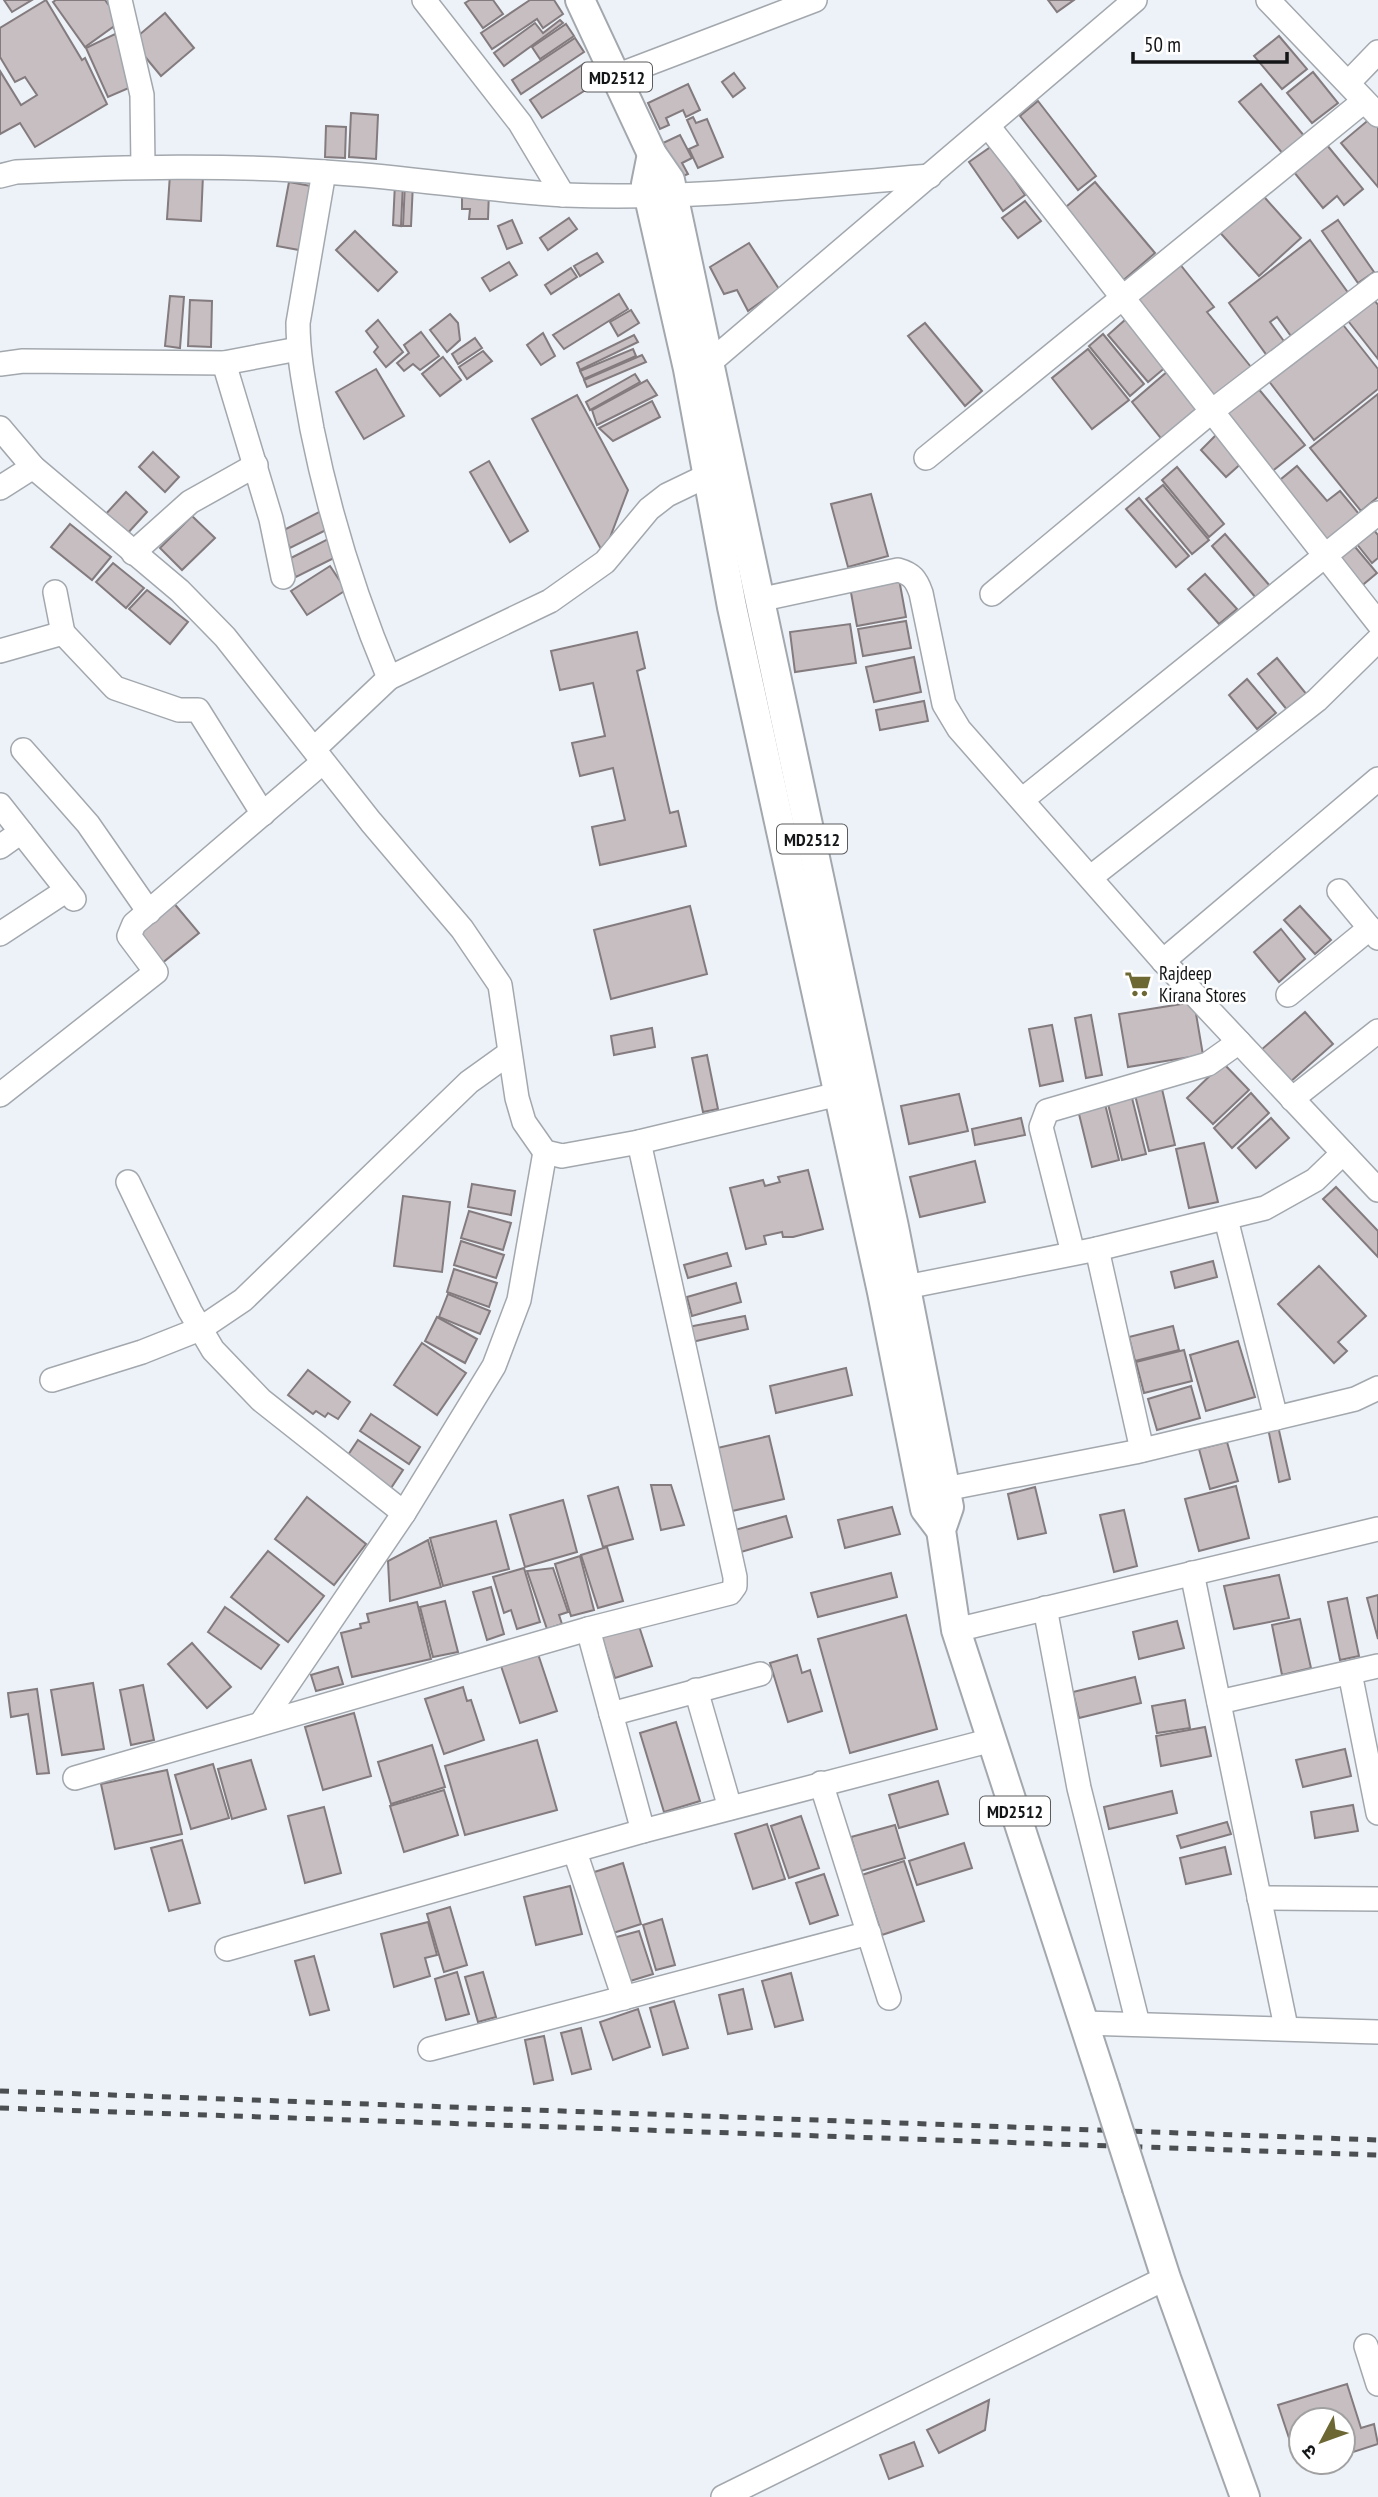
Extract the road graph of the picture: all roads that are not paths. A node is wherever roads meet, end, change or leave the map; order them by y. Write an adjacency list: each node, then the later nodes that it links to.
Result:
1 (120, 0): 12 (street)
2 (424, 0): 16 (street)
3 (580, 0): 8 (main road, MD2512)
4 (815, 0): 8 (street)
5 (1135, 0): 11 (street)
6 (1268, 0): 9 (street)
7 (1378, 52): 9 (street)
8 (616, 76): 17 (main road, MD2512)
9 (1349, 82): 10 (street)
10 (1371, 108): 19 (street)
11 (988, 126): 15 (street); 19 (street)
12 (143, 166): 13 (street); 14 (street)
13 (324, 172): 16 (street); 20 (street)
14 (0, 176)
15 (930, 176): 17 (street); 23 (street)
16 (563, 195): 17 (street)
17 (661, 196): 23 (main road, MD2512); 29 (main road, MD2512)
18 (1378, 284): 24 (street)
19 (1124, 295): 24 (street); 26 (street)
20 (298, 349): 21 (street); 42 (street)
21 (224, 363): 22 (street); 27 (street)
22 (0, 364)
23 (708, 364): 29 (main road, MD2512)
24 (1212, 411): 33 (street); 36 (street)
25 (0, 428): 28 (street)
26 (926, 458)
27 (256, 465): 32 (street); 34 (street)
28 (33, 467): 30 (street); 32 (street)
29 (718, 470): 37 (main road, MD2512); 42 (street); 61 (main road, MD2512)
30 (0, 488)
31 (1378, 513): 33 (street)
32 (133, 553): 44 (street)
33 (1324, 554): 38 (street); 46 (street)
34 (283, 578)
35 (55, 592): 39 (street)
36 (992, 594)
37 (758, 600): 46 (street); 61 (main road, MD2512)
38 (1378, 623)
39 (64, 633): 41 (street); 48 (street)
40 (1378, 640): 51 (street)
41 (0, 651)
42 (389, 678): 44 (street)
43 (23, 750): 53 (street)
44 (318, 755): 48 (street); 60 (street)
45 (1378, 779): 56 (street)
46 (1022, 800): 51 (street)
47 (0, 805): 49 (street)
48 (263, 814): 53 (street)
49 (21, 832): 50 (street); 55 (street)
50 (0, 847)
51 (1091, 877): 56 (street)
52 (1339, 891): 54 (street)
53 (142, 918): 62 (street)
54 (1374, 933): 57 (street)
55 (0, 934)
56 (1163, 961): 59 (street)
57 (1287, 995)
58 (1378, 1031): 63 (street)
59 (1239, 1042): 63 (street); 71 (street)
60 (508, 1054): 65 (street); 73 (street)
61 (852, 1091): 64 (street); 72 (main road, MD2512); 81 (main road, MD2512)
62 (0, 1095)
63 (1292, 1099): 66 (street)
64 (639, 1142): 65 (street); 84 (street)
65 (545, 1152): 79 (street)
66 (1343, 1153): 68 (street); 69 (street)
67 (128, 1182): 73 (street)
68 (1378, 1190)
69 (1226, 1219): 70 (street); 76 (street)
70 (1097, 1249): 71 (street); 77 (street)
71 (1073, 1253): 72 (street)
72 (906, 1287): 78 (main road, MD2512)
73 (200, 1329): 74 (street); 79 (street)
74 (52, 1380)
75 (1375, 1395): 76 (street)
76 (1276, 1418): 77 (street)
77 (1142, 1450): 78 (street)
78 (945, 1489): 81 (main road, MD2512)
79 (404, 1513): 92 (street)
80 (1378, 1529): 82 (street)
81 (941, 1530): 85 (main road, MD2512)
82 (1192, 1573): 83 (street); 90 (street)
83 (1045, 1608): 85 (street); 108 (street)
84 (588, 1629): 91 (street); 92 (street)
85 (956, 1630): 93 (main road, MD2512)
86 (1378, 1667): 87 (street)
87 (1350, 1673): 90 (street); 94 (street)
88 (760, 1674): 89 (street)
89 (696, 1690): 91 (street); 97 (street)
90 (1219, 1702): 101 (street)
91 (611, 1714): 99 (street)
92 (262, 1723): 95 (street)
93 (992, 1740): 96 (street); 107 (main road, MD2512)
94 (1374, 1772): 98 (street)
95 (75, 1779)
96 (821, 1783): 97 (street); 103 (street)
97 (730, 1808): 99 (street)
98 (1378, 1814)
99 (643, 1831): 100 (street)
100 (575, 1852): 104 (street); 105 (street)
101 (1259, 1898): 102 (street); 109 (street)
102 (1378, 1899)
103 (869, 1933): 105 (street); 106 (street)
104 (228, 1949)
105 (624, 1998): 111 (street)
106 (889, 1998)
107 (1084, 2023): 108 (street); 112 (main road, MD2512, bridge)
108 (1138, 2024): 109 (street)
109 (1286, 2027): 110 (street)
110 (1378, 2032)
111 (430, 2049)
112 (1166, 2278): 115 (street); 116 (main road, MD2512)
113 (1366, 2346): 114 (street)
114 (1378, 2384)
115 (723, 2497)
116 (1245, 2497)

